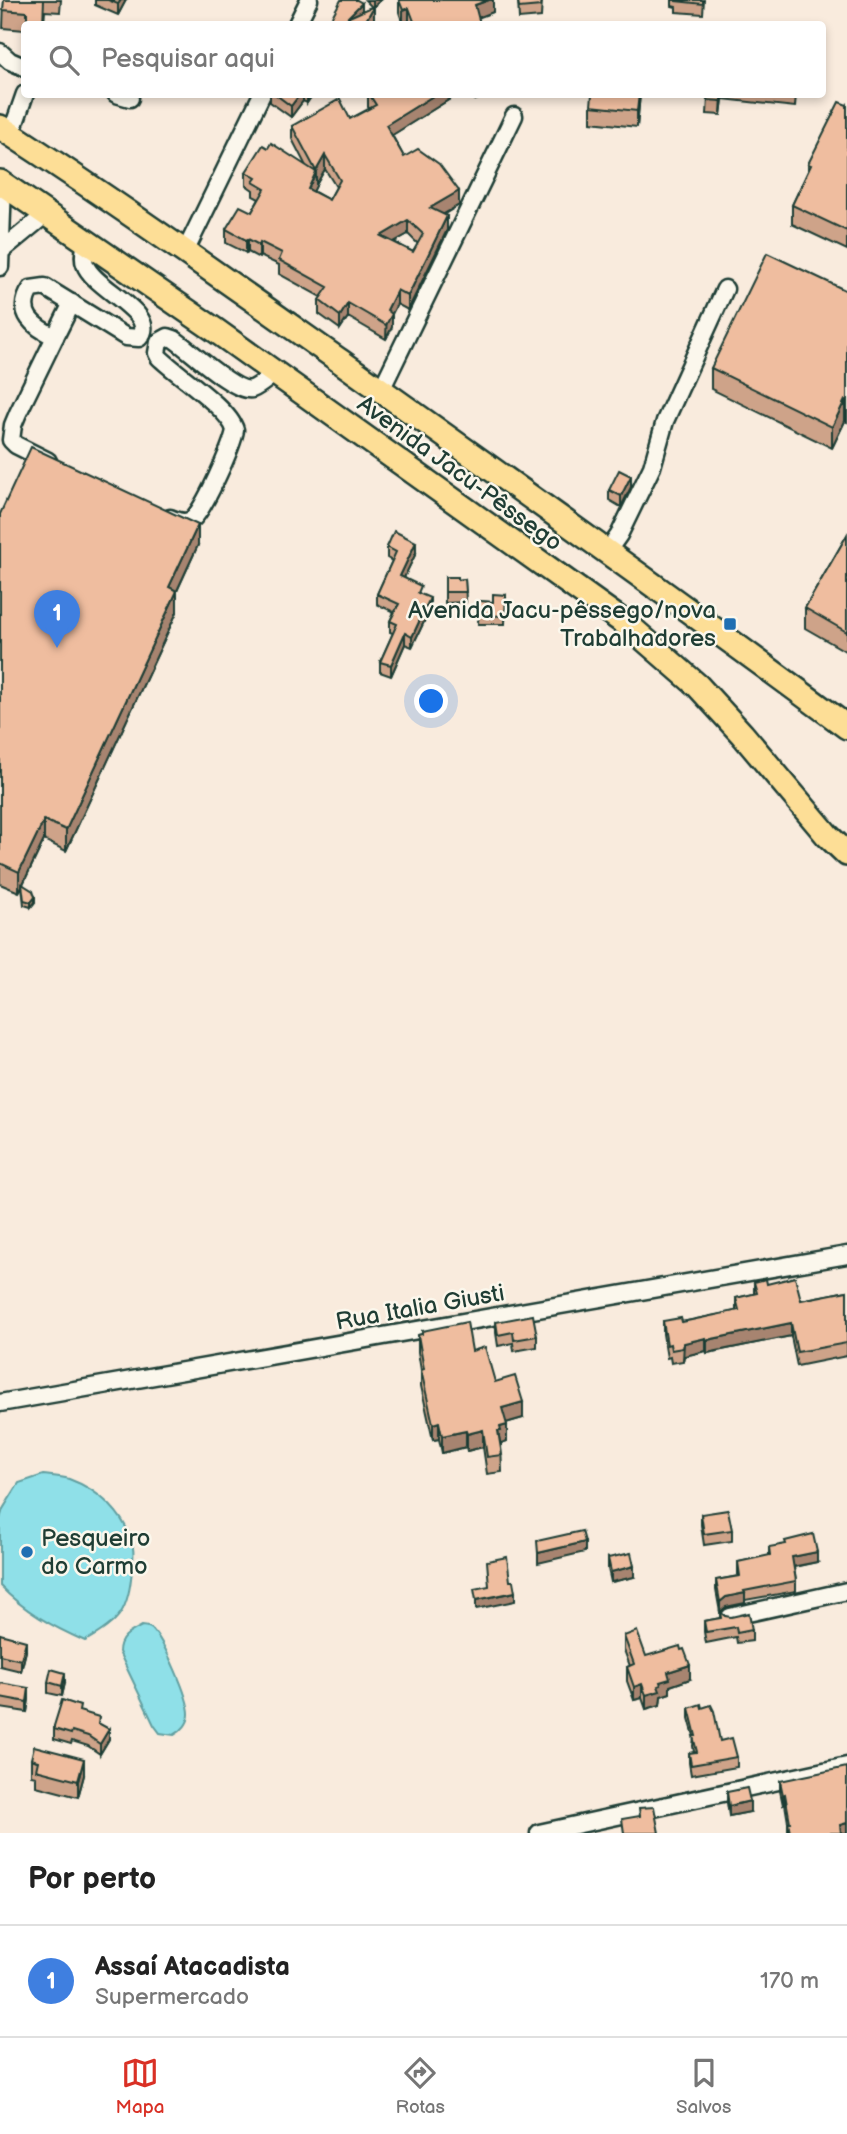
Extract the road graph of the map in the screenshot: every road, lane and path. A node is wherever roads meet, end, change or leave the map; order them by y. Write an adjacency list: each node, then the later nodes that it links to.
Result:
1 (309, 0): 2 (street)
2 (298, 21)
3 (0, 52): 4 (street)
4 (21, 65)
5 (23, 98): 8 (street)
6 (260, 98): 12 (street)
7 (514, 116): 18 (street)
8 (5, 130): 12 (highway, Avenida Jacu-Pêssego)
9 (2, 183): 10 (highway, Avenida Jacu-Pêssego); 13 (street)
10 (46, 214): 11 (highway, Avenida Jacu-Pêssego); 13 (street)
11 (86, 242): 15 (street); 17 (highway, Avenida Jacu-Pêssego)
12 (185, 252): 18 (highway, Avenida Jacu-Pêssego)
13 (1, 259)
14 (725, 289): 21 (street)
15 (72, 303): 16 (street); 16 (street)
16 (55, 337): 19 (street)
17 (275, 373): 20 (street); 23 (highway, Avenida Jacu-Pêssego)
18 (381, 390): 21 (highway, Avenida Jacu-Pêssego)
19 (65, 468)
20 (158, 512)
21 (607, 552): 22 (highway, Avenida Jacu-Pêssego)
22 (847, 727)
23 (837, 834): 24 (highway, Avenida Jacu-Pêssego)
24 (847, 854)
25 (847, 1255): 26 (street, Rua Italia Giusti)
26 (0, 1403)
27 (847, 1591): 28 (street)
28 (729, 1617)
29 (847, 1766): 30 (street)
30 (539, 1833)

